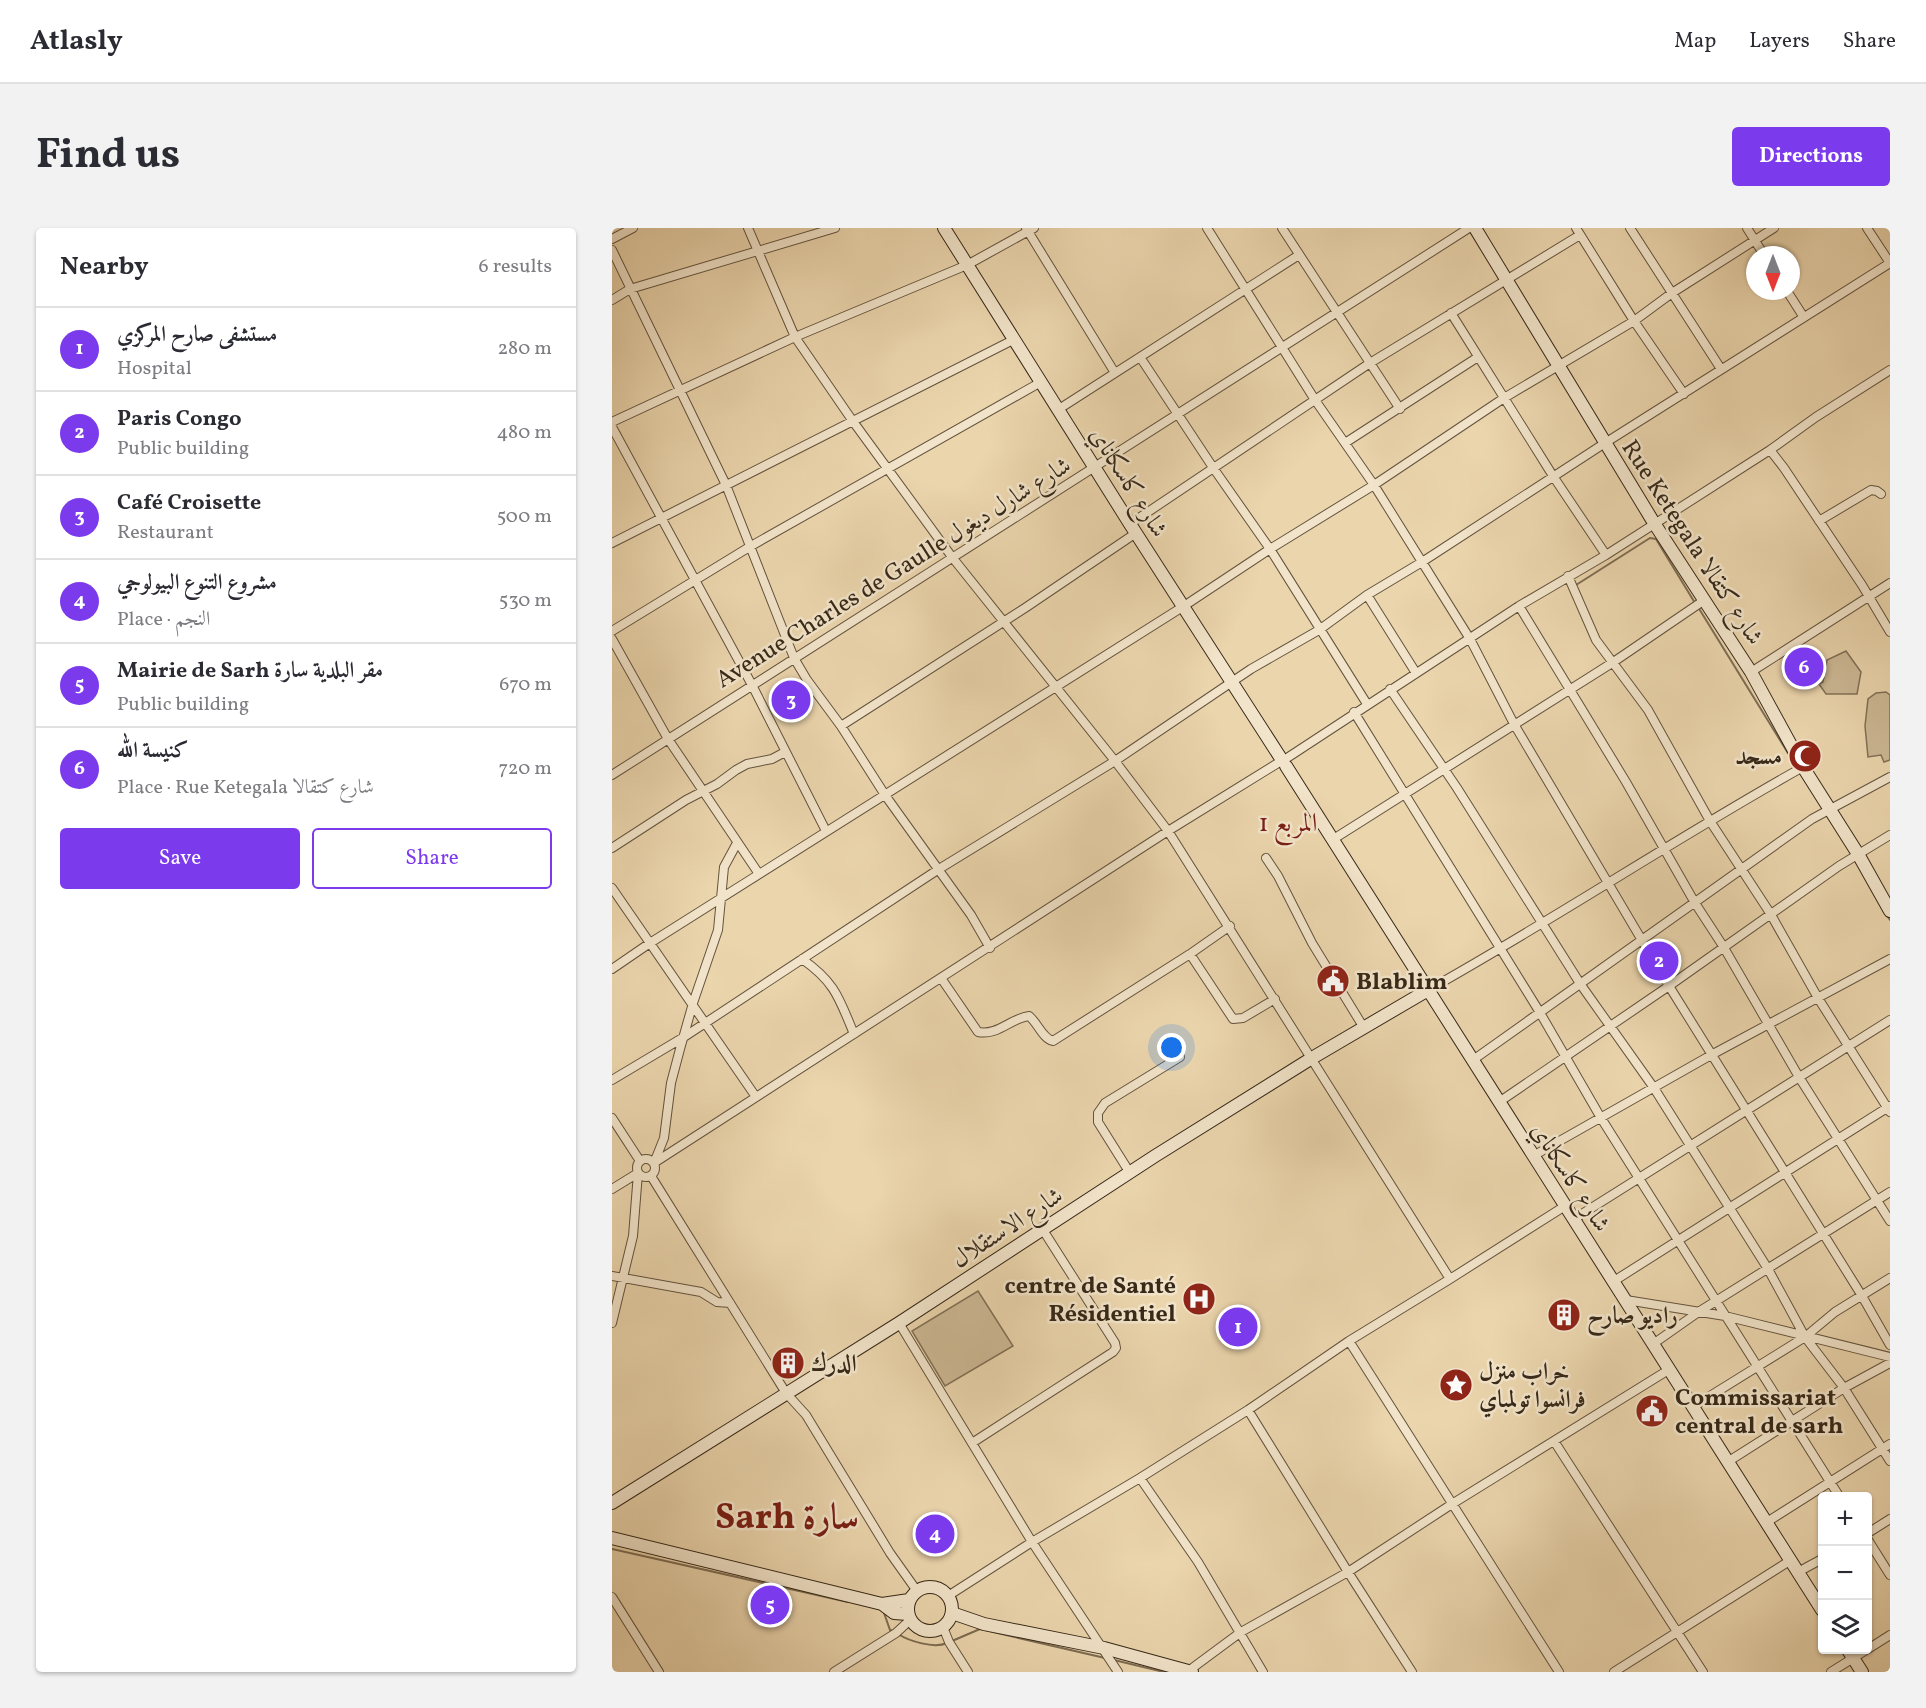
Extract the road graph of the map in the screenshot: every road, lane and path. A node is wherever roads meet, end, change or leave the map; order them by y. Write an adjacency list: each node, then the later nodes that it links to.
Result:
1 (633, 228): 15 (street)
2 (748, 228): 19 (street)
3 (835, 228): 19 (street)
4 (944, 228): 22 (street, شارع كاسكاناي)
5 (1207, 228): 25 (street)
6 (1282, 228): 20 (street)
7 (1469, 228): 29 (street, Avenue Charles de Gaulle شارع شارل ديغول)
8 (1475, 228): 23 (street, Rue Ketegala شارع كتقالا)
9 (1630, 228): 26 (street)
10 (1747, 228): 16 (street)
11 (1774, 228): 16 (street)
12 (1867, 228): 21 (street)
13 (1029, 229): 22 (street); 42 (street)
14 (1578, 232): 23 (street); 32 (street)
15 (612, 239)
16 (1755, 241): 17 (street); 26 (street)
17 (1758, 246)
18 (612, 250): 24 (street)
19 (759, 252): 24 (street); 33 (street)
20 (1299, 255): 25 (street); 29 (street)
21 (1890, 263): 31 (street)
22 (967, 265): 33 (street); 34 (street, شارع كاسكاناي)
23 (1507, 279): 30 (street); 39 (street, Rue Ketegala شارع كتقالا)
24 (630, 289): 27 (street); 44 (street)
25 (1246, 289): 35 (street); 36 (street)
26 (1672, 293): 32 (street); 40 (street)
27 (612, 300)
28 (1793, 300): 31 (street)
29 (1336, 312): 35 (street, Avenue Charles de Gaulle شارع شارل ديغول); 38 (street)
30 (1451, 313): 37 (street); 38 (street)
31 (1803, 316): 40 (street)
32 (1634, 321): 39 (street); 45 (street)
33 (795, 337): 44 (street); 51 (street)
34 (1013, 340): 43 (street, شارع كاسكاناي); 51 (street)
35 (1282, 347): 47 (street); 50 (street, Avenue Charles de Gaulle شارع شارل ديغول)
36 (1140, 357): 42 (street); 50 (street)
37 (1478, 357): 46 (street); 49 (street)
38 (1370, 363): 47 (street); 49 (street)
39 (1558, 365): 46 (street); 55 (street, Rue Ketegala شارع كتقالا)
40 (1721, 369): 45 (street)
41 (1890, 370): 56 (street)
42 (1115, 373): 48 (street)
43 (1041, 382): 48 (street, شارع كاسكاناي); 58 (street)
44 (679, 390): 52 (street); 61 (street)
45 (1684, 394): 55 (street)
46 (1504, 398): 60 (street); 62 (street)
47 (1315, 400): 54 (street); 59 (street)
48 (1059, 409): 57 (street, شارع كاسكاناي)
49 (1400, 409): 54 (street)
50 (1179, 414): 57 (street, Avenue Charles de Gaulle شارع شارل ديغول); 59 (street)
51 (852, 420): 58 (street); 61 (street)
52 (612, 422)
53 (612, 428): 64 (street)
54 (1345, 443): 62 (street)
55 (1605, 443): 60 (street); 66 (street, Rue Ketegala شارع كتقالا)
56 (1770, 450): 65 (street); 66 (street)
57 (1095, 467): 67 (street, شارع كاسكاناي); 72 (street, Avenue Charles de Gaulle شارع شارل ديغول)
58 (889, 468): 69 (street); 72 (street)
59 (1214, 469): 67 (street); 70 (street)
60 (1553, 476): 71 (street); 73 (street)
61 (726, 485): 64 (street); 69 (street)
62 (1374, 485): 70 (street); 73 (street)
63 (1881, 494): 65 (street)
64 (660, 518): 68 (street); 75 (street)
65 (1819, 521): 78 (street)
66 (1654, 523): 71 (street); 79 (street, Rue Ketegala شارع كتقالا)
67 (1133, 529): 80 (street, شارع كاسكاناي); 82 (street)
68 (612, 543)
69 (751, 546): 75 (street); 88 (street)
70 (1270, 549): 80 (street); 83 (street)
71 (1606, 555): 74 (street)
72 (952, 557): 82 (street); 88 (street, Avenue Charles de Gaulle شارع شارل ديغول)
73 (1422, 562): 77 (street); 87 (street)
74 (1568, 576): 81 (street); 89 (street)
75 (695, 579): 84 (street); 93 (street)
76 (1890, 583): 78 (street)
77 (1368, 595): 83 (street); 91 (street)
78 (1869, 596): 85 (street); 90 (street)
79 (1703, 601): 89 (street); 90 (street, Rue Ketegala شارع كتقالا)
80 (1184, 606): 92 (street, شارع كاسكاناي); 94 (street)
81 (1519, 606): 87 (street); 96 (street)
82 (1003, 622): 94 (street); 100 (street)
83 (1319, 630): 92 (street); 97 (street)
84 (612, 631)
85 (1890, 632)
86 (612, 639): 101 (street)
87 (1470, 639): 91 (street); 99 (street)
88 (794, 658): 93 (street, Avenue Charles de Gaulle شارع شارل ديغول); 100 (street)
89 (1612, 663): 96 (street); 113 (street)
90 (1751, 672): 105 (street, Rue Ketegala شارع كتقالا)
91 (1416, 673): 95 (street)
92 (1231, 683): 103 (street); 104 (street, شارع كاسكاناي)
93 (752, 685): 101 (street, Avenue Charles de Gaulle شارع شارل ديغول); 102 (street)
94 (1056, 687): 103 (street); 111 (street)
95 (1390, 689): 97 (street); 106 (street)
96 (1569, 690): 99 (street); 120 (street)
97 (1367, 704): 98 (street)
98 (1354, 712): 104 (street); 110 (street)
99 (1514, 724): 106 (street); 126 (street)
100 (841, 726): 111 (street)
101 (668, 739): 107 (street, Avenue Charles de Gaulle شارع شارل ديغول); 109 (street)
102 (785, 752): 109 (street); 114 (street)
103 (1115, 761): 115 (street); 123 (street)
104 (1283, 761): 115 (street); 117 (street, شارع كاسكاناي)
105 (1803, 766): 112 (street, Rue Ketegala شارع كتقالا); 113 (street)
106 (1444, 768): 110 (street); 132 (street)
107 (612, 775)
108 (1890, 777): 112 (street)
109 (704, 792): 118 (street); 119 (street)
110 (1405, 794): 117 (street); 138 (street)
111 (885, 795): 114 (street); 123 (street)
112 (1829, 809): 121 (street, Rue Ketegala شارع كتقالا); 124 (street)
113 (1710, 821): 120 (street); 124 (street)
114 (826, 831): 125 (street)
115 (1168, 831): 133 (street); 137 (street)
116 (1890, 835): 121 (street)
117 (1332, 840): 146 (street, شارع كاسكاناي)
118 (737, 843): 125 (street); 128 (street)
119 (612, 848)
120 (1663, 848): 126 (street); 129 (street)
121 (1858, 854): 130 (street, Rue Ketegala شارع كتقالا); 131 (street)
122 (1266, 858): 155 (street)
123 (939, 869): 137 (street); 140 (street)
124 (1742, 871): 129 (street); 131 (street)
125 (759, 874): 128 (street)
126 (1609, 884): 132 (street); 134 (street)
127 (612, 888): 135 (street)
128 (721, 899): 135 (street); 149 (street)
129 (1695, 903): 134 (street); 136 (street)
130 (1890, 911)
131 (1770, 913): 136 (street); 147 (street)
132 (1543, 922): 138 (street); 144 (street)
133 (1230, 926): 139 (street); 148 (street)
134 (1642, 940): 144 (street); 145 (street)
135 (650, 943): 142 (street); 149 (street)
136 (1724, 946): 145 (street); 153 (street)
137 (990, 948): 143 (street)
138 (1500, 950): 146 (street); 150 (street)
139 (1190, 954): 143 (street); 148 (street)
140 (802, 959): 152 (street); 156 (street)
141 (1890, 959): 147 (street)
142 (612, 969)
143 (941, 978): 156 (street)
144 (1581, 985): 150 (street); 154 (street)
145 (1669, 986): 154 (street); 159 (street)
146 (1428, 990): 155 (street, شارع الاستقلال); 163 (street, شارع كاسكاناي)
147 (1818, 998): 153 (street); 158 (street)
148 (1275, 999): 161 (street)
149 (693, 1003): 152 (street); 157 (street)
150 (1539, 1011): 162 (street); 163 (street)
151 (1890, 1020): 158 (street)
152 (706, 1022): 157 (street); 167 (street)
153 (1768, 1024): 159 (street); 164 (street)
154 (1609, 1026): 162 (street); 166 (street)
155 (1364, 1028): 161 (street, شارع الاستقلال)
156 (854, 1034): 167 (street)
157 (684, 1036): 165 (street); 177 (street)
158 (1850, 1047): 164 (street); 169 (street)
159 (1713, 1054): 166 (street); 170 (street)
160 (1180, 1057): 179 (street)
161 (1312, 1058): 179 (street, شارع الاستقلال); 197 (street)
162 (1566, 1058): 168 (street); 172 (street)
163 (1473, 1060): 168 (street, شارع كاسكاناي)
164 (1799, 1077): 170 (street); 173 (street)
165 (612, 1080)
166 (1654, 1088): 172 (street); 174 (street)
167 (756, 1097): 177 (street)
168 (1499, 1102): 175 (street, شارع كاسكاناي)
169 (1889, 1109): 173 (street)
170 (1748, 1110): 174 (street); 180 (street)
171 (612, 1118): 176 (street)
172 (1601, 1118): 175 (street); 182 (street)
173 (1838, 1139): 180 (street); 185 (street)
174 (1690, 1146): 182 (street); 187 (street)
175 (1533, 1156): 186 (street, شارع كاسكاناي)
176 (640, 1161): 177 (street); 178 (street)
177 (654, 1163): 181 (street)
178 (638, 1173): 181 (street); 183 (street); 195 (street)
179 (1130, 1173): 190 (street, شارع الاستقلال)
180 (1785, 1173): 187 (street); 191 (street)
181 (651, 1176): 202 (street)
182 (1640, 1178): 188 (street); 192 (street)
183 (612, 1189)
184 (1890, 1192): 185 (street)
185 (1877, 1199): 189 (street); 191 (street)
186 (1565, 1206): 188 (street, شارع كاسكاناي); 197 (street)
187 (1728, 1208): 192 (street); 193 (street)
188 (1574, 1219): 198 (street, شارع كاسكاناي)
189 (1890, 1221)
190 (1043, 1230): 206 (street, شارع الاستقلال); 221 (street)
191 (1824, 1234): 193 (street); 199 (street)
192 (1677, 1240): 198 (street); 201 (street)
193 (1768, 1269): 201 (street); 207 (street)
194 (612, 1276): 195 (street)
195 (623, 1278): 202 (street); 205 (street)
196 (1890, 1278): 199 (street)
197 (1450, 1280): 208 (street)
198 (1614, 1281): 200 (street, شارع كاسكاناي)
199 (1862, 1296): 207 (street); 210 (street)
200 (1626, 1300): 203 (street); 209 (street, شارع كاسكاناي)
201 (1716, 1302): 203 (street); 204 (street)
202 (730, 1303): 216 (street)
203 (1700, 1311): 204 (street); 209 (street)
204 (1725, 1316): 207 (street); 213 (street)
205 (612, 1323)
206 (899, 1323): 216 (street, شارع الاستقلال); 221 (street)
207 (1805, 1337): 211 (street); 213 (street); 215 (street)
208 (1349, 1341): 218 (street); 229 (street)
209 (1653, 1344): 214 (street, شارع كاسكاناي)
210 (1890, 1345)
211 (1890, 1357)
212 (1890, 1363): 215 (street)
213 (1757, 1365): 217 (street); 219 (street)
214 (1670, 1369): 217 (street, شارع كاسكاناي); 220 (street)
215 (1844, 1388): 219 (street); 222 (street)
216 (786, 1393): 228 (street, شارع الاستقلال); 241 (street)
217 (1694, 1406): 223 (street, شارع كاسكاناي)
218 (1248, 1410): 225 (street); 238 (street)
219 (1793, 1420): 223 (street); 226 (street)
220 (1554, 1441): 229 (street); 249 (street)
221 (972, 1443): 234 (street)
222 (1886, 1447): 224 (street); 226 (street)
223 (1728, 1461): 231 (street, شارع كاسكاناي)
224 (1890, 1461)
225 (1140, 1478): 234 (street); 250 (street)
226 (1830, 1483): 227 (street); 231 (street)
227 (1836, 1492)
228 (612, 1503)
229 (1452, 1504): 238 (street); 262 (street)
230 (1890, 1519): 232 (street)
231 (1767, 1522): 236 (street, شارع كاسكاناي)
232 (1872, 1530)
233 (612, 1539): 244 (street)
234 (1032, 1542): 242 (street); 253 (street)
235 (1872, 1546): 240 (street)
236 (1791, 1560): 239 (street, شارع كاسكاناي); 249 (street)
237 (1818, 1561): 239 (street)
238 (1348, 1572): 250 (street); 261 (street)
239 (1798, 1572): 245 (street, شارع كاسكاناي)
240 (1890, 1575)
241 (913, 1596): 242 (street); 244 (street); 247 (street)
242 (948, 1596): 246 (street)
243 (612, 1597): 255 (street)
244 (882, 1604): 247 (street)
245 (1818, 1604)
246 (952, 1613): 248 (street); 253 (street)
247 (909, 1617): 248 (street); 256 (street)
248 (943, 1627): 257 (street)
249 (1677, 1631): 263 (street); 264 (street)
250 (1241, 1632): 259 (street); 260 (street)
251 (1890, 1635): 252 (street)
252 (1872, 1646)
253 (1104, 1648): 258 (street); 259 (street)
254 (1851, 1654): 265 (street); 266 (street)
255 (659, 1672)
256 (834, 1672)
257 (968, 1672)
258 (1118, 1672)
259 (1189, 1672)
260 (1263, 1672)
261 (1412, 1672)
262 (1559, 1672)
263 (1614, 1672)
264 (1703, 1672)
265 (1831, 1672)
266 (1862, 1672)

